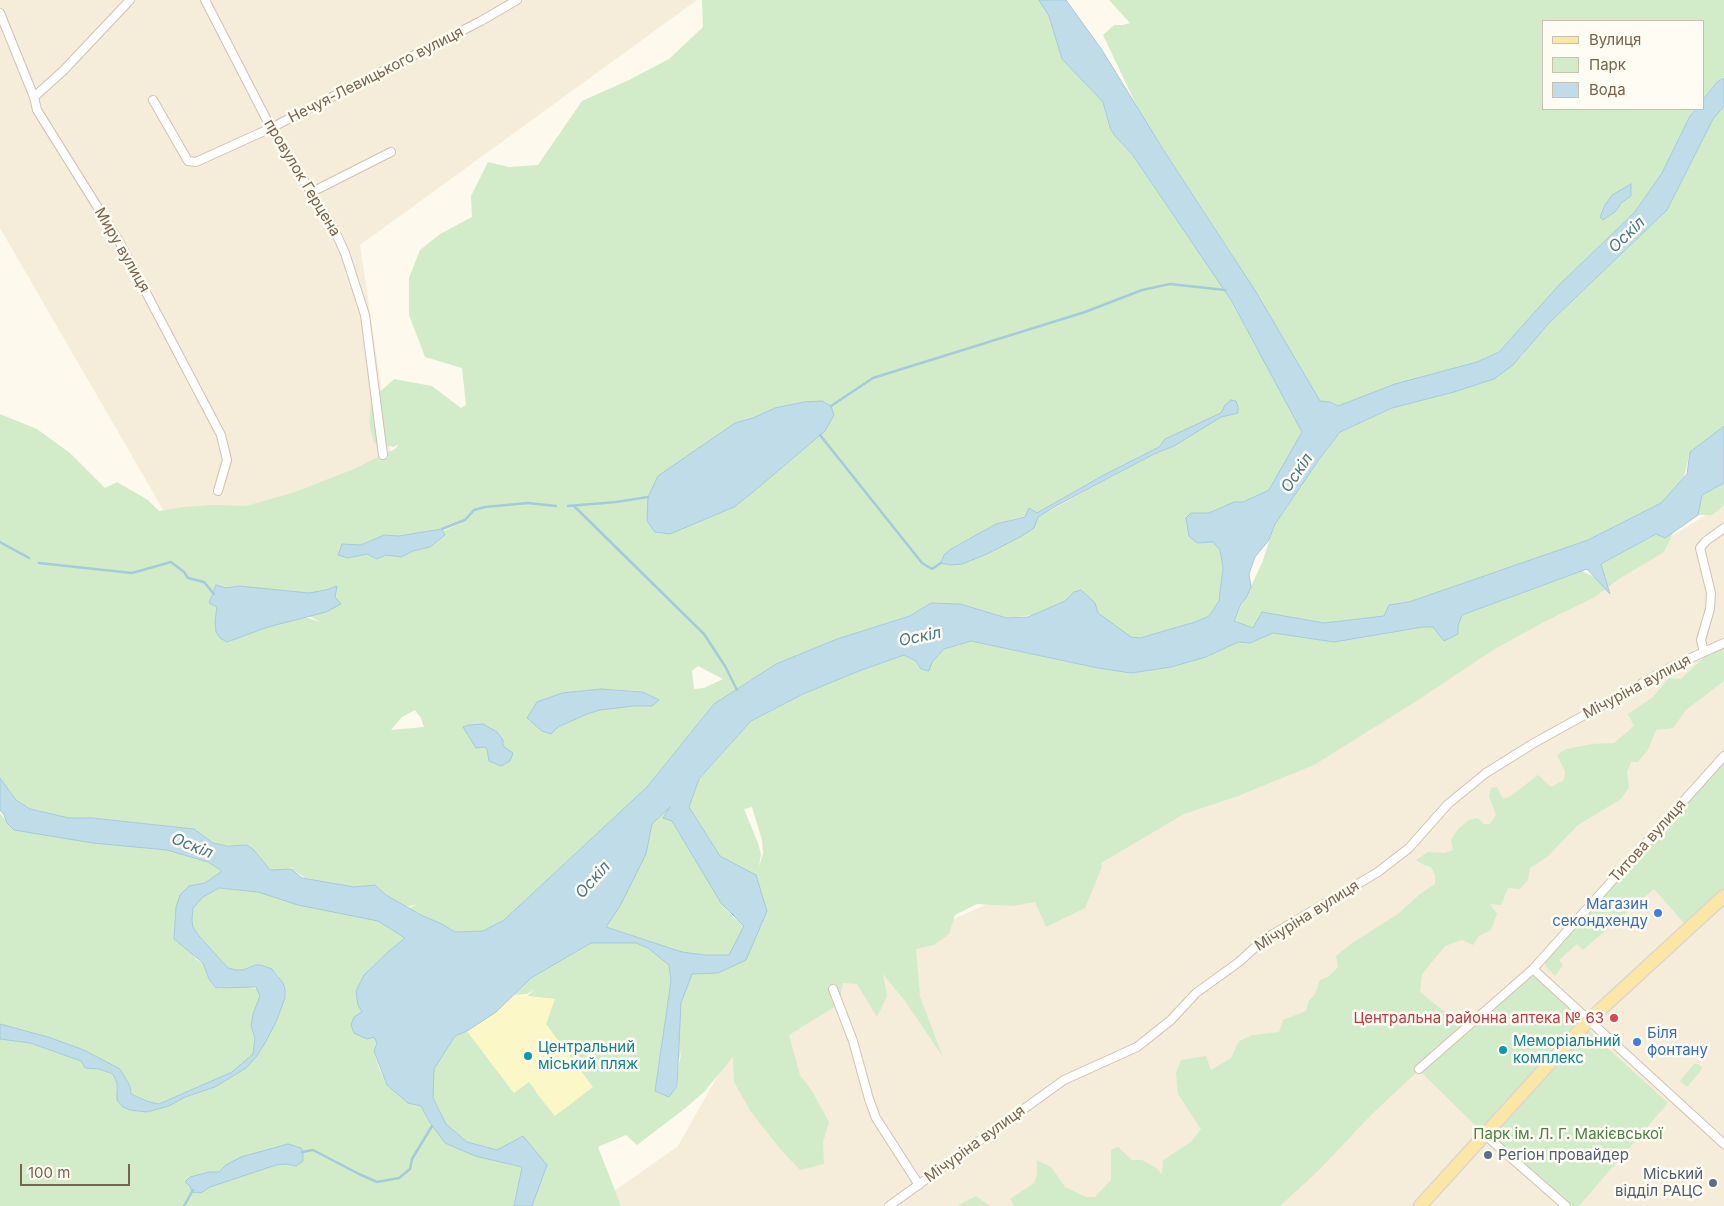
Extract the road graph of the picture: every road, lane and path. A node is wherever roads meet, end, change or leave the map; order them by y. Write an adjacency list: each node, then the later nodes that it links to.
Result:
1 (130, 0): 5 (street)
2 (205, 0): 7 (street, провулок Герцена)
3 (517, 0): 7 (street, Нечуя-Левицького вулиця)
4 (0, 12): 5 (street, Миру вулиця)
5 (34, 97): 11 (street, Миру вулиця)
6 (153, 100): 7 (street, Нечуя-Левицького вулиця)
7 (271, 128): 9 (street, провулок Герцена)
8 (390, 152): 9 (street)
9 (312, 192): 10 (street, провулок Герцена)
10 (383, 455)
11 (218, 491)
12 (1724, 528): 14 (street)
13 (1724, 643): 14 (street, Мічуріна вулиця)
14 (1704, 652): 23 (street, Мічуріна вулиця)
15 (1724, 756): 17 (street, Титова вулиця)
16 (1724, 896): 19 (main road)
17 (1533, 969): 19 (street); 20 (street, Титова вулиця)
18 (833, 989): 23 (street)
19 (1588, 1021): 21 (main road); 22 (street)
20 (1418, 1069)
21 (1484, 1134): 25 (main road); 26 (street)
22 (1724, 1144)
23 (919, 1185): 24 (street, Мічуріна вулиця)
24 (889, 1206)
25 (1420, 1206)
26 (1566, 1206)

